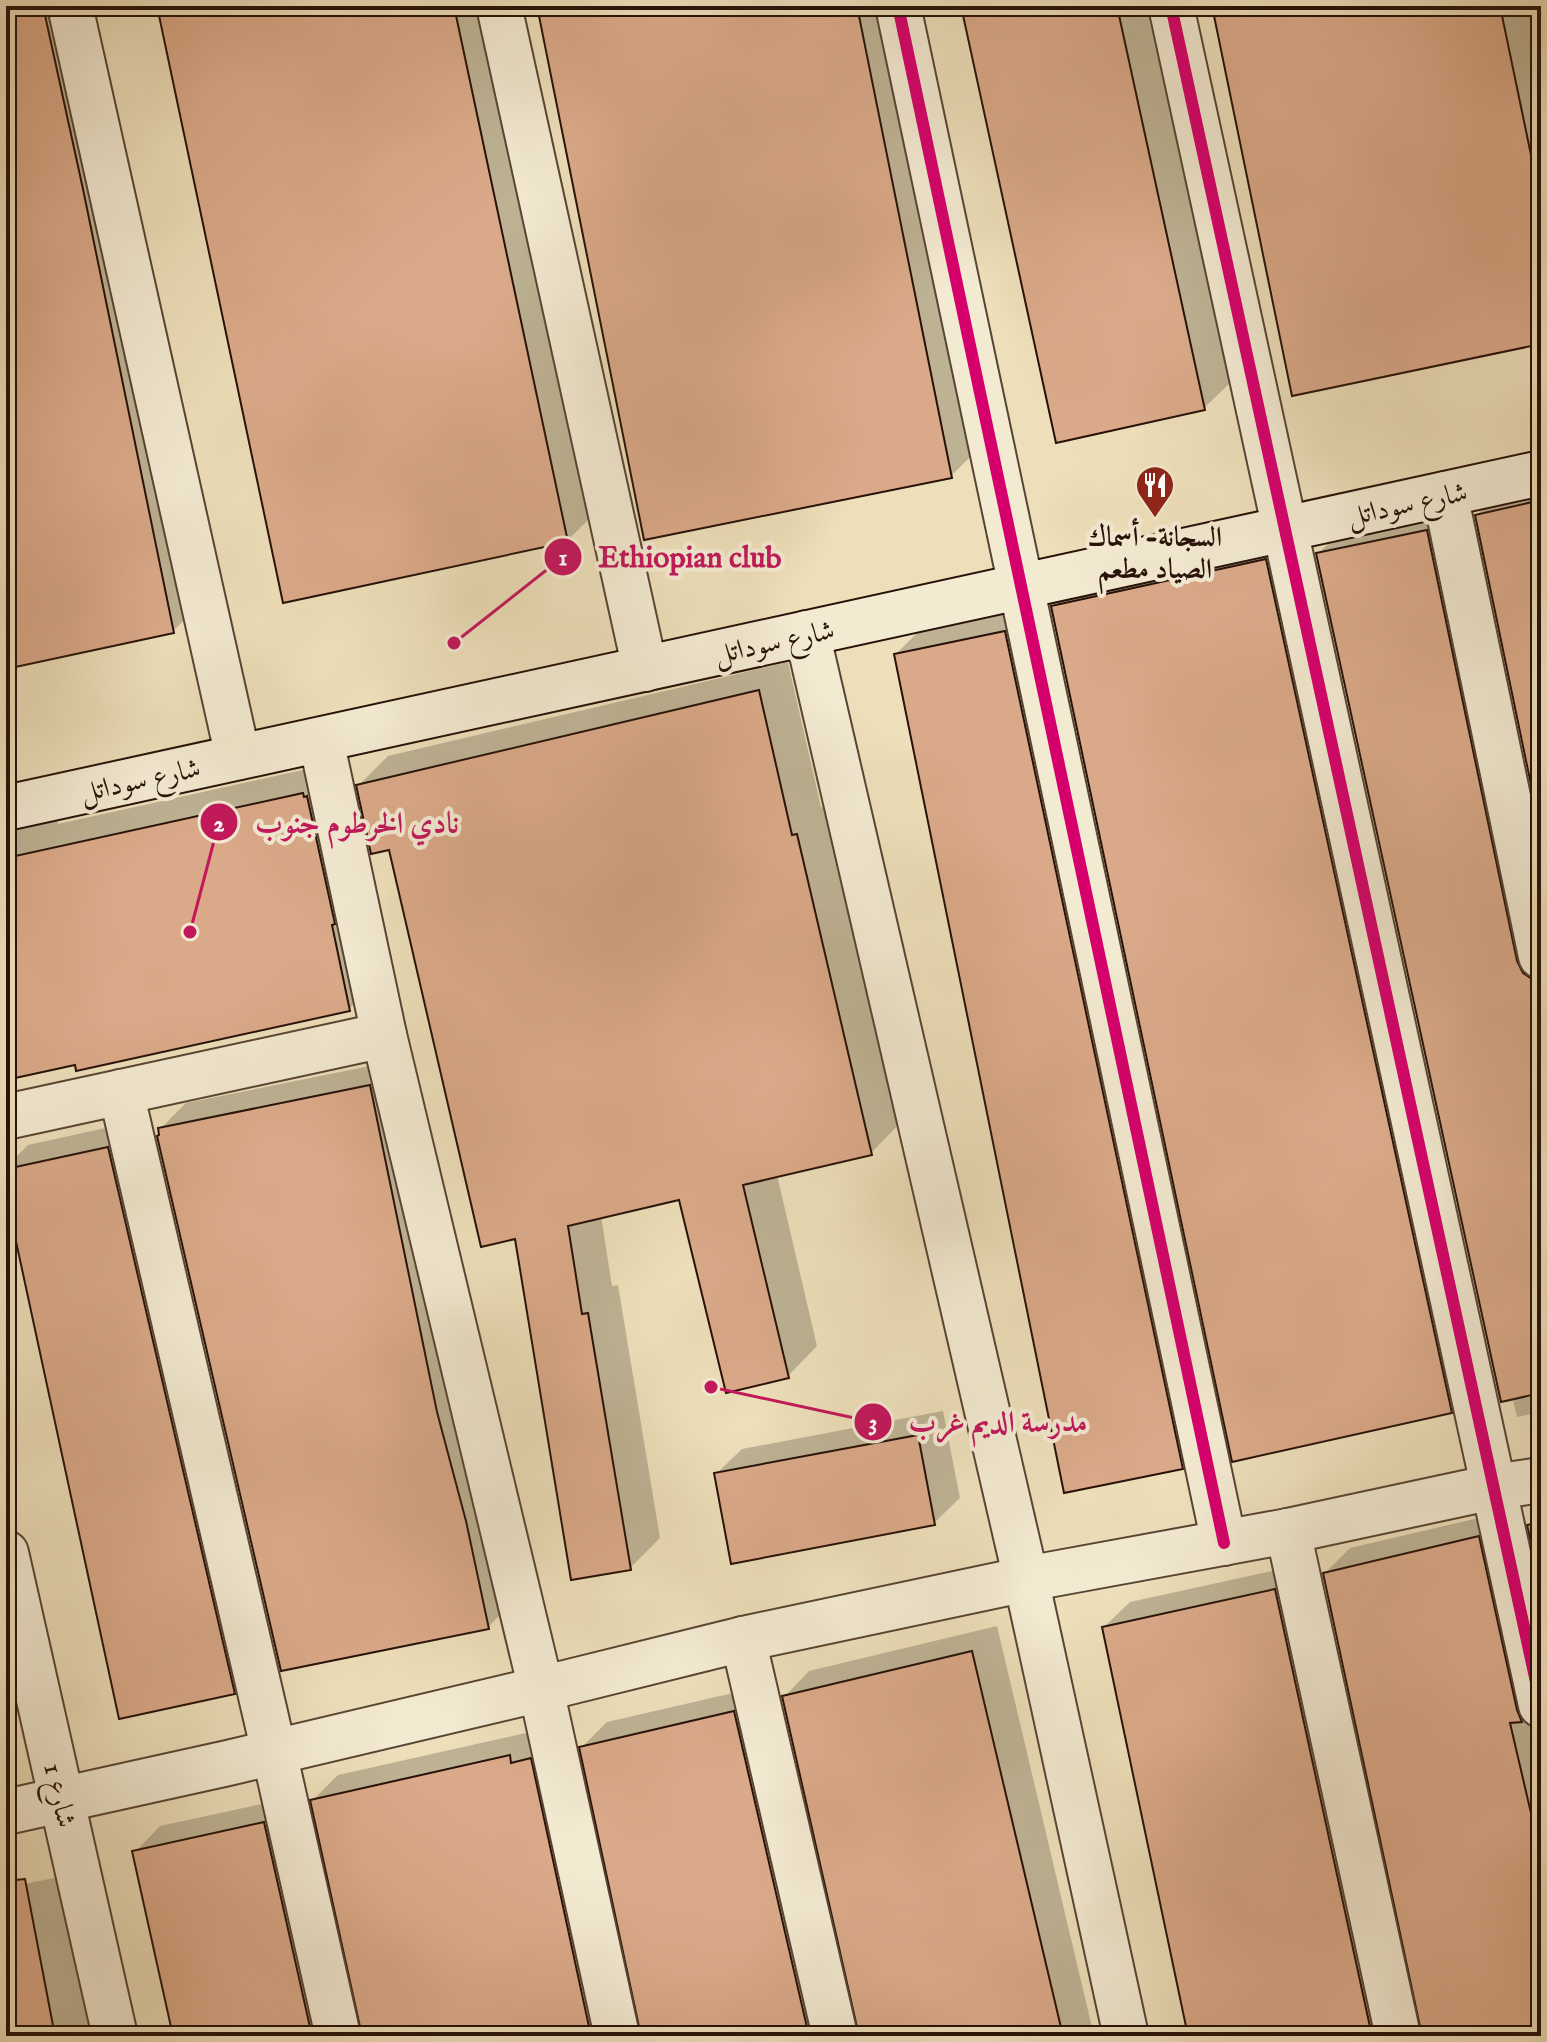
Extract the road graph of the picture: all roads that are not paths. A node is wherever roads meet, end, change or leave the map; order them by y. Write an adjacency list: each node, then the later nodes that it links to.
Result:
1 (70, 6): 12 (street)
2 (499, 6): 10 (street)
3 (898, 6): 8 (street)
4 (1171, 6): 7 (street)
5 (1541, 473): 6 (street, شارع سوداتل)
6 (1445, 494): 7 (street, شارع سوداتل); 14 (street)
7 (1285, 529): 8 (street, شارع سوداتل); 19 (street)
8 (1020, 587): 9 (street, شارع سوداتل); 21 (street)
9 (807, 633): 10 (street, شارع سوداتل); 23 (street)
10 (645, 669): 11 (street, شارع سوداتل)
11 (321, 740): 12 (street, شارع سوداتل); 15 (street)
12 (238, 757): 13 (street, شارع سوداتل)
13 (6, 808)
14 (1541, 956)
15 (384, 1035): 16 (street); 25 (street)
16 (121, 1092): 17 (street); 27 (street)
17 (6, 1117)
18 (1541, 1480): 19 (street)
19 (1493, 1487): 20 (street); 26 (street)
20 (1288, 1531): 21 (street); 35 (street)
21 (1224, 1543): 23 (street)
22 (6, 1553): 28 (street, شارع 1)
23 (1026, 1579): 24 (street); 34 (street)
24 (743, 1639): 25 (street); 33 (street)
25 (541, 1689): 27 (street); 32 (street)
26 (1541, 1705)
27 (274, 1752): 28 (street); 31 (street)
28 (62, 1800): 29 (street); 30 (street, شارع 1)
29 (6, 1812)
30 (115, 2036)
31 (338, 2036)
32 (617, 2036)
33 (835, 2036)
34 (1126, 2036)
35 (1398, 2036)

